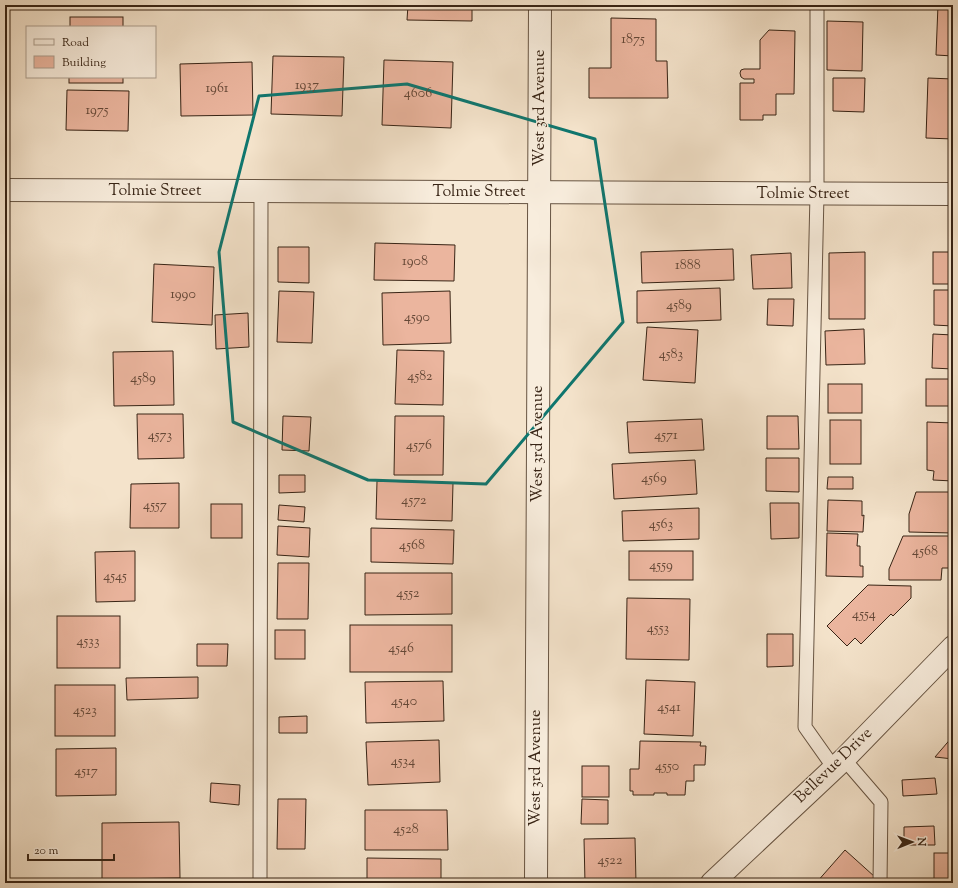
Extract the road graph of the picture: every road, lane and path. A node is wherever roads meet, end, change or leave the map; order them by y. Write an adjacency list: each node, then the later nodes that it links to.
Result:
1 (540, 5): 5 (street, West 3rd Avenue)
2 (817, 5): 6 (lane)
3 (5, 190): 4 (street, Tolmie Street)
4 (261, 191): 5 (street, Tolmie Street); 10 (lane)
5 (539, 192): 6 (street, Tolmie Street); 11 (street, West 3rd Avenue)
6 (817, 194): 7 (street, Tolmie Street); 9 (lane)
7 (953, 194)
8 (953, 647): 9 (street, Bellevue Drive)
9 (839, 763): 12 (street, Bellevue Drive); 13 (lane)
10 (260, 883)
11 (536, 883)
12 (712, 883)
13 (880, 883)

